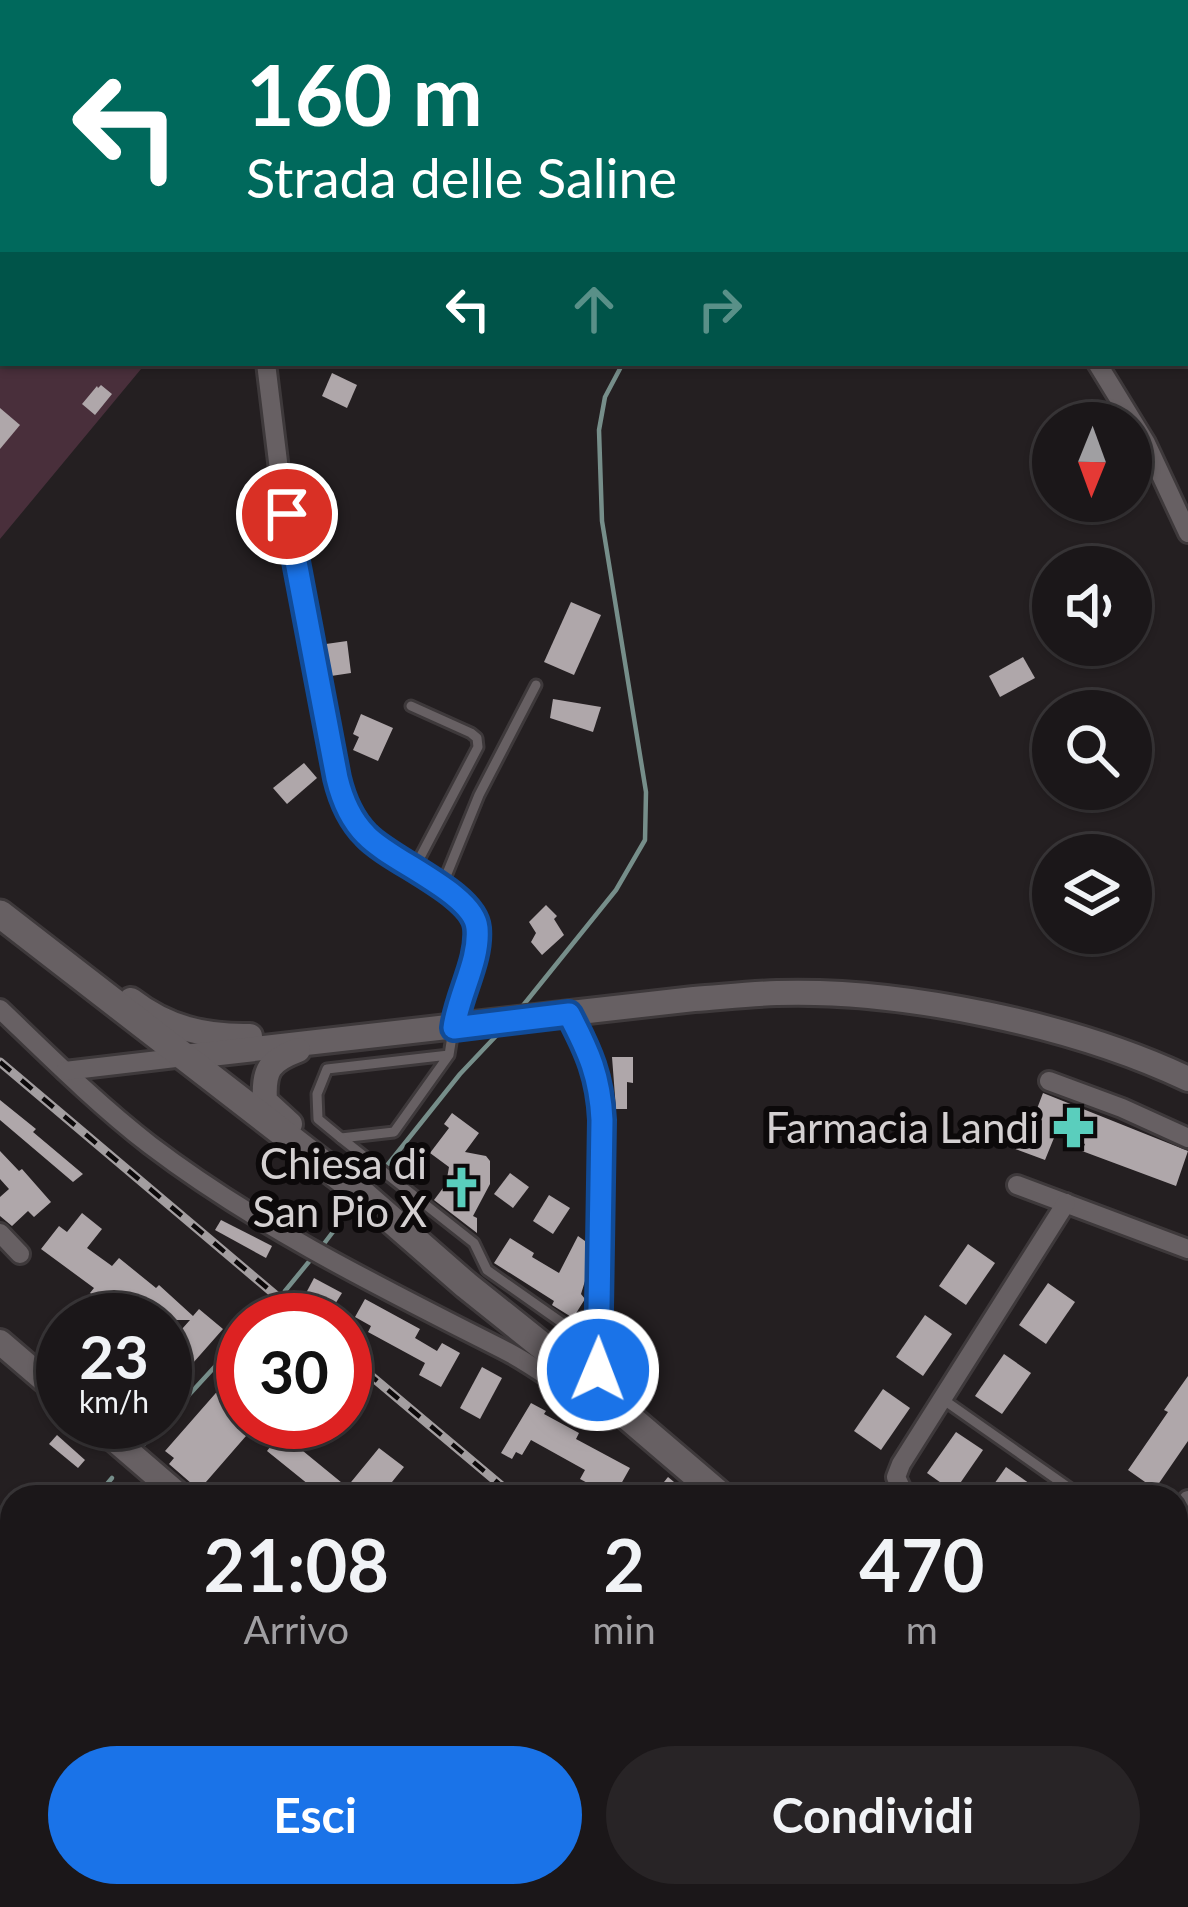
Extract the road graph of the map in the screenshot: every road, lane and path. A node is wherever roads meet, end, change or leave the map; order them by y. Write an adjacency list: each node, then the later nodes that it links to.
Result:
1 (266, 366): 6 (street)
2 (1098, 366): 3 (street)
3 (1188, 533)
4 (536, 685): 7 (lane)
5 (411, 706): 6 (lane)
6 (414, 869): 7 (street)
7 (442, 886): 11 (street)
8 (2, 915): 12 (street); 14 (main road)
9 (0, 1009): 15 (street)
10 (569, 1014): 11 (street); 16 (street); 27 (street)
11 (454, 1028): 12 (street); 13 (lane)
12 (317, 1042): 14 (street); 21 (street)
13 (449, 1055): 18 (lane); 18 (lane)
14 (184, 1057): 15 (street); 21 (main road)
15 (65, 1071): 31 (street)
16 (1188, 1079)
17 (1048, 1081): 19 (street)
18 (341, 1138): 27 (lane)
19 (1188, 1138)
20 (1017, 1185): 22 (street)
21 (363, 1195): 29 (main road)
22 (1066, 1203): 24 (street); 30 (street)
23 (0, 1233): 25 (street)
24 (1188, 1249)
25 (20, 1254)
26 (0, 1342): 28 (street)
27 (598, 1348): 29 (street)
28 (36, 1373)
29 (592, 1385): 31 (main road)
30 (941, 1399): 35 (street); 36 (lane)
31 (639, 1425): 34 (main road)
32 (125, 1449): 33 (street)
33 (167, 1485)
34 (708, 1485)
35 (900, 1485)
36 (1065, 1485)

